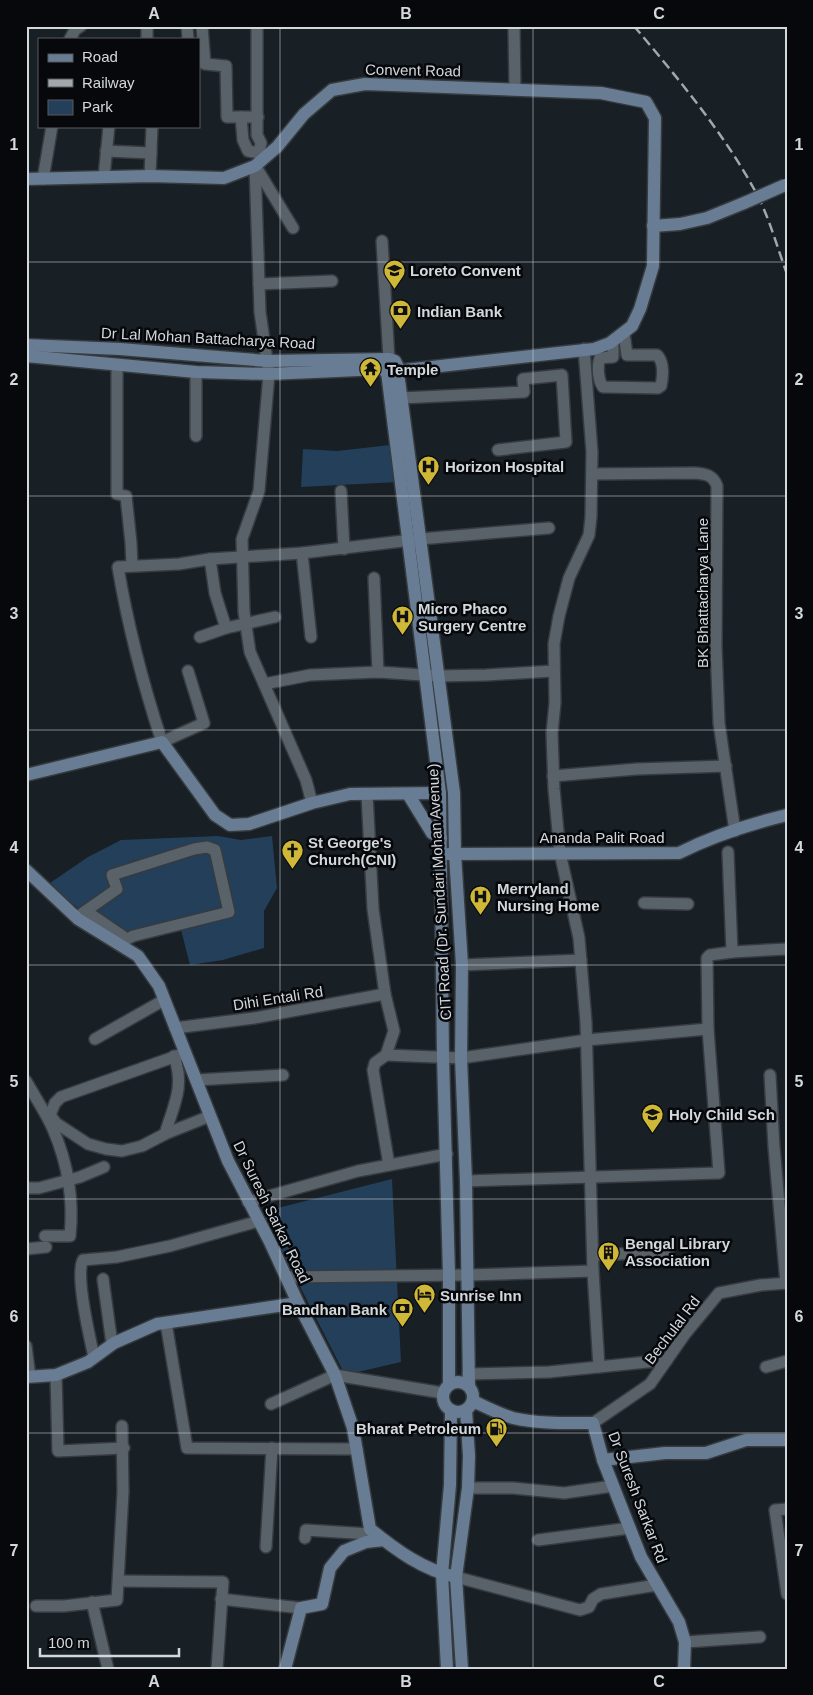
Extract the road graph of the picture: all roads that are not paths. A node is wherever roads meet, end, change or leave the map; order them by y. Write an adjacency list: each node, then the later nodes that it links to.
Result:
1 (81, 26): 5 (street)
2 (202, 26): 7 (street)
3 (257, 26): 8 (street)
4 (514, 26): 6 (street)
5 (71, 38)
6 (515, 89): 14 (street, Convent Road); 20 (street, Convent Road)
7 (241, 117): 8 (street); 14 (street)
8 (258, 117): 14 (street)
9 (52, 128): 18 (street)
10 (109, 128): 12 (street)
11 (152, 128): 13 (street)
12 (106, 151): 13 (street); 16 (street)
13 (151, 153): 15 (street)
14 (259, 159): 15 (street, Convent Road); 21 (street); 24 (street)
15 (150, 176): 16 (street, Convent Road)
16 (104, 177): 18 (street, Convent Road)
17 (26, 179): 18 (street, Convent Road)
18 (43, 179)
19 (786, 184): 20 (street, bridge)
20 (653, 226): 25 (street, Convent Road)
21 (293, 228)
22 (382, 241): 34 (street)
23 (332, 281): 24 (street)
24 (259, 284): 32 (street)
25 (624, 333): 26 (street, Convent Road); 29 (street)
26 (613, 341): 28 (street, Convent Road); 31 (street)
27 (26, 345): 32 (street, Dr Lal Mohan Battacharya Road)
28 (584, 349): 34 (street, Convent Road); 40 (street)
29 (627, 355): 31 (street); 31 (street)
30 (26, 356): 33 (street, Dr Lal Mohan Battacharya Road)
31 (613, 356)
32 (267, 361): 34 (street, Dr Lal Mohan Battacharya Road); 36 (street)
33 (117, 365): 35 (street, Dr Lal Mohan Battacharya Road); 48 (street)
34 (391, 367): 36 (street, Dr Lal Mohan Battacharya Road); 37 (street, CIT Road (Dr. Sundari Mohan Avenue)); 43 (street, CIT Road (Dr. Sundari Mohan Avenue))
35 (196, 372): 36 (street, Dr Lal Mohan Battacharya Road); 38 (street)
36 (269, 374): 46 (street)
37 (401, 398): 39 (street); 43 (street, CIT Road (Dr. Sundari Mohan Avenue))
38 (196, 436)
39 (498, 450)
40 (592, 474): 56 (street); 62 (street, BK Bhattacharya Lane)
41 (341, 490): 44 (street)
42 (549, 528): 43 (street)
43 (414, 540): 44 (street); 58 (street, CIT Road (Dr. Sundari Mohan Avenue)); 59 (street, CIT Road (Dr. Sundari Mohan Avenue))
44 (344, 549): 45 (street)
45 (302, 553): 46 (street); 54 (street)
46 (242, 556): 47 (street); 51 (street)
47 (210, 559): 48 (street); 52 (street)
48 (132, 565): 61 (street)
49 (374, 578): 57 (street)
50 (274, 617): 51 (street)
51 (246, 624): 52 (street); 60 (street)
52 (226, 628): 53 (street)
53 (200, 637)
54 (311, 637)
55 (188, 671): 61 (street)
56 (553, 671): 59 (street); 64 (street)
57 (378, 672): 58 (street); 60 (street)
58 (425, 675): 59 (street); 67 (street, CIT Road (Dr. Sundari Mohan Avenue))
59 (438, 676): 75 (street, CIT Road (Dr. Sundari Mohan Avenue))
60 (264, 684): 68 (street)
61 (162, 742): 63 (street); 68 (street)
62 (726, 766): 64 (street); 70 (street, BK Bhattacharya Lane)
63 (26, 775)
64 (553, 776): 73 (street)
65 (367, 794): 66 (street); 68 (street); 85 (street)
66 (408, 794): 67 (street); 71 (street)
67 (440, 794): 71 (street, CIT Road (Dr. Sundari Mohan Avenue))
68 (312, 803)
69 (787, 816): 70 (street, Ananda Palit Road)
70 (735, 831): 73 (street, Ananda Palit Road)
71 (441, 838): 74 (street, CIT Road (Dr. Sundari Mohan Avenue))
72 (728, 852): 82 (street)
73 (560, 853): 75 (street, Ananda Palit Road); 83 (street)
74 (441, 854): 75 (street, Ananda Palit Road); 93 (street, CIT Road (Dr. Sundari Mohan Avenue))
75 (455, 854): 84 (street, CIT Road (Dr. Sundari Mohan Avenue))
76 (26, 870): 79 (street, Dr Suresh Sarkar Road)
77 (644, 903): 78 (street)
78 (688, 904)
79 (81, 914): 80 (street, Dr Suresh Sarkar Road); 80 (street)
80 (122, 942): 86 (street, Dr Suresh Sarkar Road)
81 (787, 949): 82 (street)
82 (732, 952): 88 (street)
83 (581, 960): 84 (street); 90 (street)
84 (462, 965): 94 (street, CIT Road (Dr. Sundari Mohan Avenue))
85 (386, 994): 87 (street, Dihi Entali Rd); 92 (street)
86 (164, 1000): 87 (street, Dr Suresh Sarkar Road); 89 (street)
87 (175, 1028): 91 (street, Dr Suresh Sarkar Road)
88 (708, 1029): 90 (street); 104 (street)
89 (95, 1039)
90 (587, 1040): 94 (street); 104 (street)
91 (180, 1054): 97 (street, Dr Suresh Sarkar Road); 100 (street); 100 (street)
92 (386, 1055): 93 (street); 102 (street)
93 (443, 1057): 94 (street); 101 (street, CIT Road (Dr. Sundari Mohan Avenue))
94 (462, 1058): 106 (street, CIT Road (Dr. Sundari Mohan Avenue))
95 (283, 1075): 97 (street)
96 (770, 1075): 118 (street)
97 (196, 1080): 99 (street, Dr Suresh Sarkar Road)
98 (26, 1081): 105 (street)
99 (210, 1116): 100 (street); 108 (street, Dr Suresh Sarkar Road)
100 (165, 1134)
101 (447, 1154): 102 (street); 114 (street, CIT Road (Dr. Sundari Mohan Avenue))
102 (389, 1165): 108 (street)
103 (104, 1167): 105 (street)
104 (591, 1178): 106 (street); 112 (street)
105 (70, 1180): 107 (street); 110 (street)
106 (466, 1181): 115 (street, CIT Road (Dr. Sundari Mohan Avenue))
107 (26, 1188)
108 (248, 1202): 109 (street, Dr Suresh Sarkar Road)
109 (259, 1221): 116 (street, Dr Suresh Sarkar Road); 123 (street)
110 (26, 1248)
111 (668, 1252): 112 (street)
112 (593, 1255): 113 (street)
113 (593, 1270): 115 (street); 126 (street)
114 (448, 1275): 115 (street); 116 (street); 132 (street, CIT Road (Dr. Sundari Mohan Avenue))
115 (467, 1275): 131 (street, CIT Road (Dr. Sundari Mohan Avenue))
116 (286, 1277): 119 (street, Dr Suresh Sarkar Road)
117 (103, 1279): 121 (street)
118 (786, 1283): 124 (street, Bechulal Rd)
119 (298, 1303): 120 (street); 129 (street, Dr Suresh Sarkar Road)
120 (166, 1323): 121 (street); 140 (street)
121 (112, 1344): 123 (street)
122 (26, 1346): 130 (street)
123 (94, 1357): 128 (street)
124 (667, 1360): 126 (street); 136 (street, Bechulal Rd)
125 (787, 1361): 127 (street)
126 (598, 1367): 131 (street)
127 (766, 1367)
128 (56, 1375): 130 (street); 139 (street)
129 (335, 1375): 132 (street); 133 (street); 141 (street, Dr Suresh Sarkar Road)
130 (28, 1377)
131 (469, 1380): 132 (street); 134 (street)
132 (446, 1389): 135 (street)
133 (270, 1404)
134 (470, 1406): 135 (street); 136 (street, Dr Suresh Sarkar Rd); 144 (street)
135 (451, 1410): 152 (street)
136 (592, 1423): 142 (street, Dr Suresh Sarkar Rd)
137 (122, 1426): 139 (street)
138 (787, 1440): 142 (street)
139 (124, 1448): 154 (street)
140 (272, 1448): 141 (street); 151 (street)
141 (357, 1449): 146 (street, Dr Suresh Sarkar Road)
142 (603, 1460): 143 (street, Dr Suresh Sarkar Rd)
143 (613, 1486): 144 (street); 147 (street, Dr Suresh Sarkar Rd)
144 (468, 1488): 153 (street)
145 (787, 1509): 156 (street)
146 (370, 1528): 148 (street); 149 (street)
147 (630, 1528): 150 (street); 155 (street, Dr Suresh Sarkar Rd)
148 (305, 1538)
149 (384, 1540): 152 (street); 160 (street)
150 (538, 1540)
151 (266, 1547)
152 (442, 1574): 153 (street); 166 (street)
153 (456, 1577): 155 (street); 167 (street)
154 (119, 1581): 157 (street); 158 (street)
155 (657, 1585): 162 (street, Dr Suresh Sarkar Rd)
156 (787, 1594)
157 (221, 1599): 160 (street); 164 (street)
158 (92, 1602): 159 (street); 163 (street)
159 (36, 1606)
160 (301, 1608): 165 (street)
161 (760, 1637): 162 (street)
162 (685, 1642): 168 (street, Dr Suresh Sarkar Rd)
163 (108, 1669)
164 (217, 1669)
165 (285, 1669)
166 (447, 1669)
167 (462, 1669)
168 (684, 1669)

